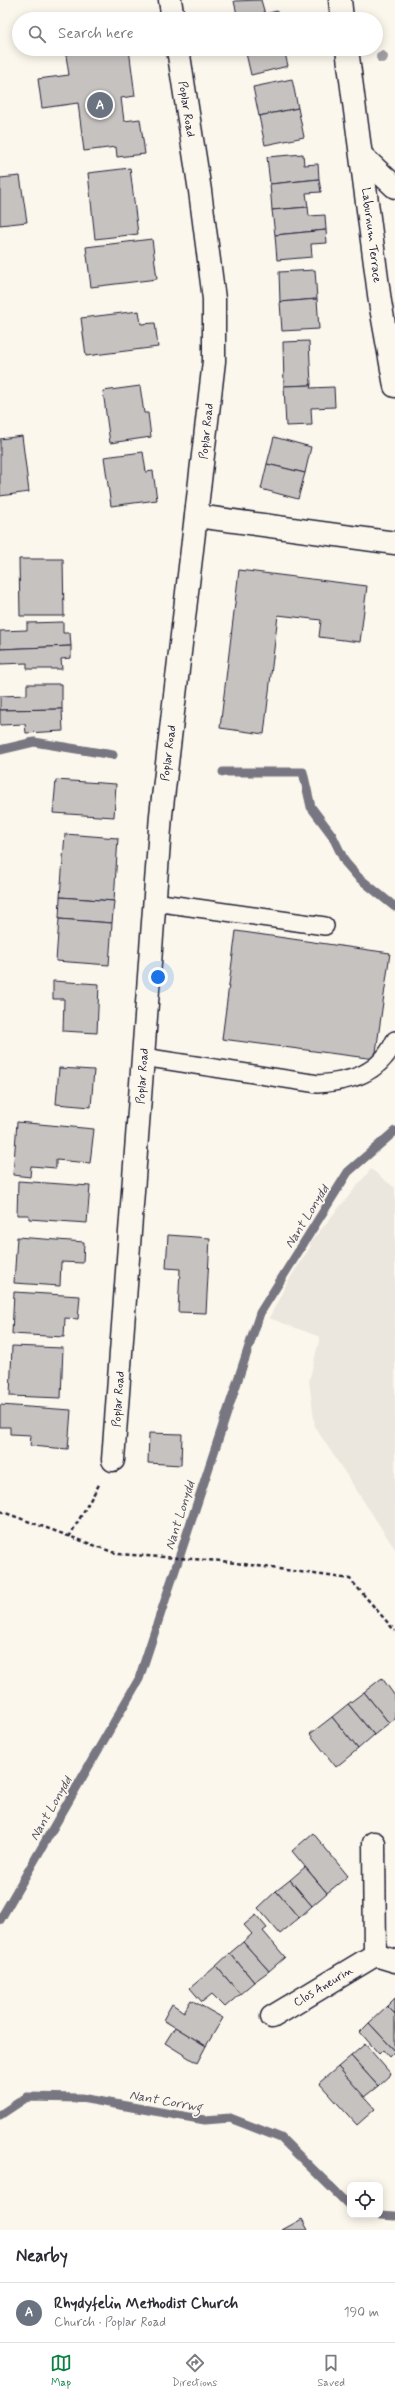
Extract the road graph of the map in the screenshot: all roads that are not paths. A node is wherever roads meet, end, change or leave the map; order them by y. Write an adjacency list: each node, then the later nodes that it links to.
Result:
1 (170, 0): 3 (street)
2 (340, 0): 4 (street)
3 (172, 12)
4 (341, 12)
5 (179, 56): 10 (street, Poplar Road)
6 (348, 56): 7 (street, Laburnum Terrace)
7 (362, 156): 8 (street); 9 (street, Laburnum Terrace)
8 (395, 187)
9 (395, 386)
10 (197, 516): 11 (street); 12 (street, Poplar Road)
11 (395, 544)
12 (154, 902): 13 (lane); 15 (street, Poplar Road)
13 (326, 926)
14 (395, 1040): 15 (lane)
15 (143, 1057): 16 (street, Poplar Road)
16 (113, 1460)
17 (374, 1843): 18 (street)
18 (375, 1955): 19 (street); 20 (street, Clos Aneurin)
19 (395, 1961)
20 (272, 2017)

